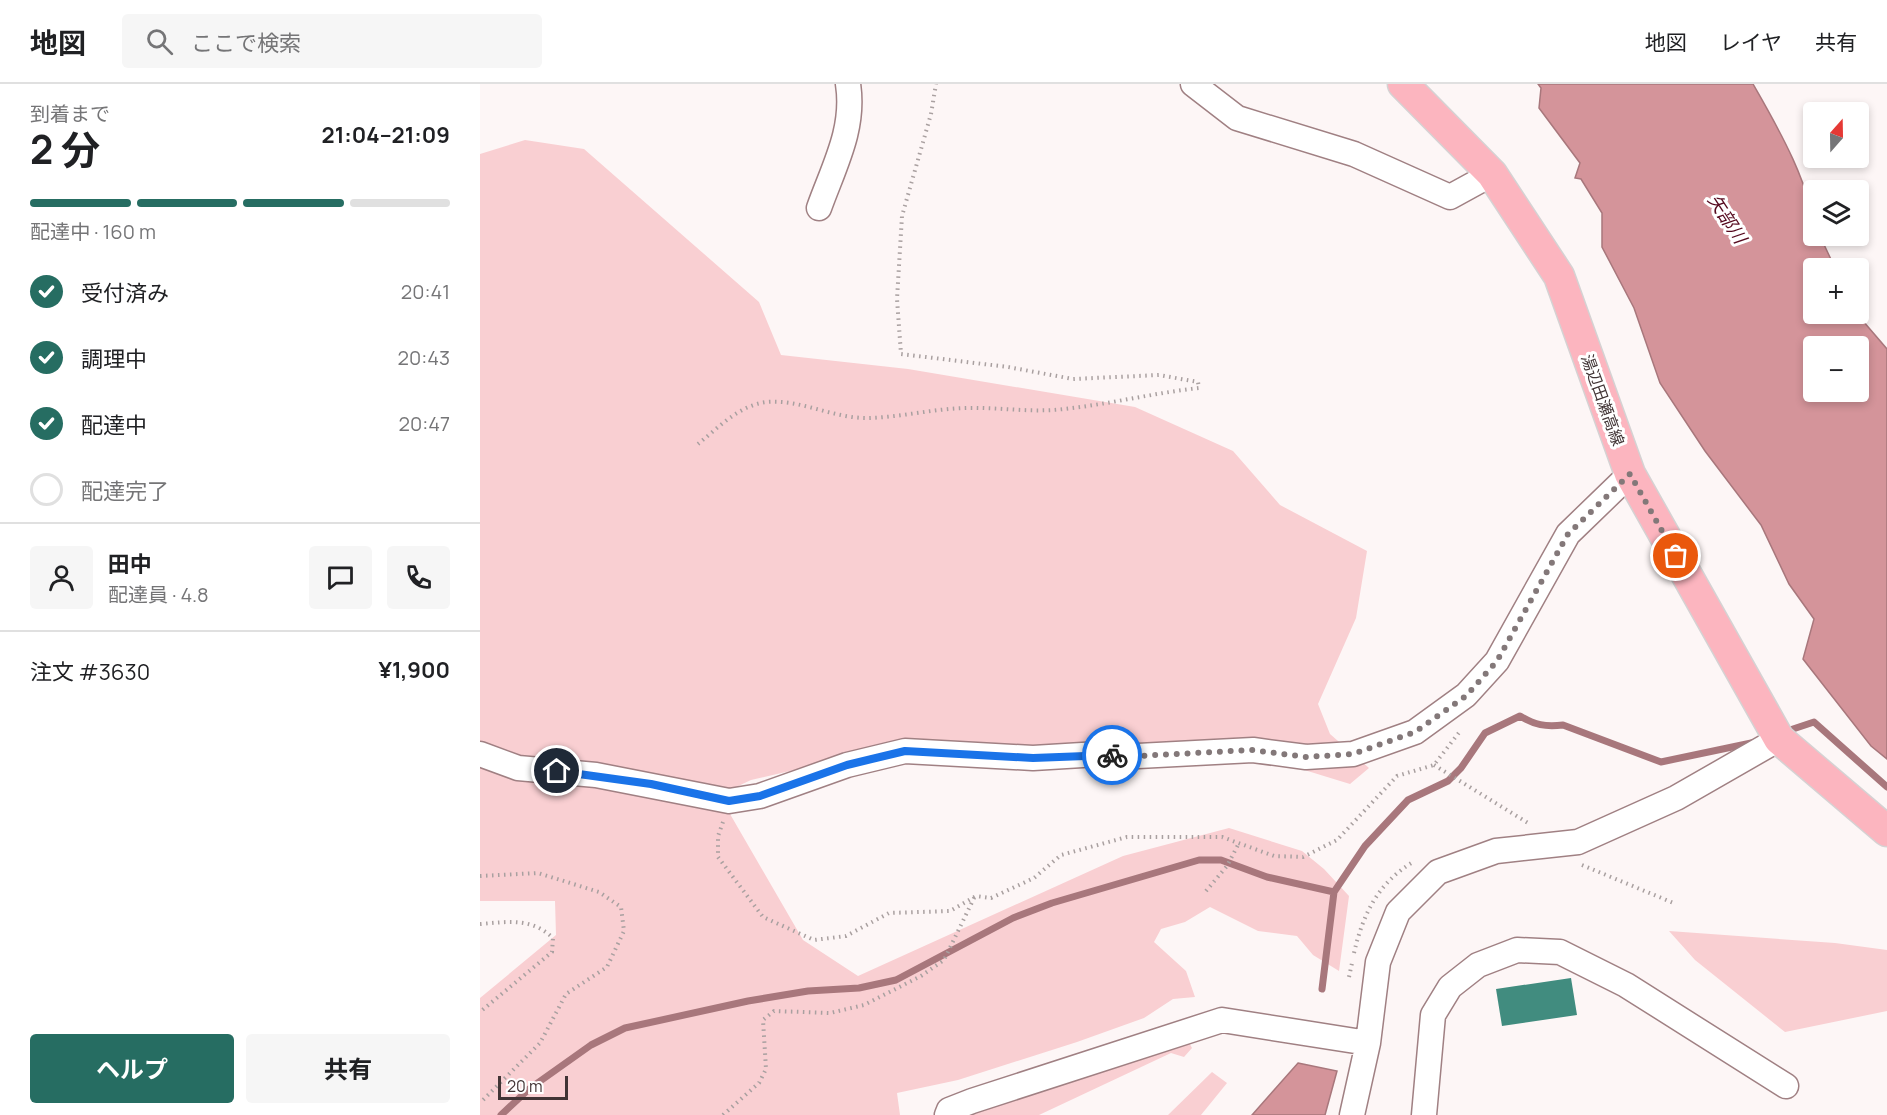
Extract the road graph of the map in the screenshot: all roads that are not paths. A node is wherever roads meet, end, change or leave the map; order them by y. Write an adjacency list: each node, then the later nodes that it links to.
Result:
1 (848, 84): 5 (street)
2 (1193, 84): 4 (street)
3 (1403, 84): 4 (main road, 湯辺田瀬高線)
4 (1492, 174): 6 (main road, 湯辺田瀬高線)
5 (819, 208)
6 (1630, 474): 7 (main road, 湯辺田瀬高線); 8 (street)
7 (1779, 739): 9 (main road, 湯辺田瀬高線); 10 (street)
8 (480, 754)
9 (1887, 831)
10 (1368, 1043): 12 (street); 13 (street)
11 (1786, 1086): 14 (street)
12 (947, 1115)
13 (1352, 1115)
14 (1424, 1115)

